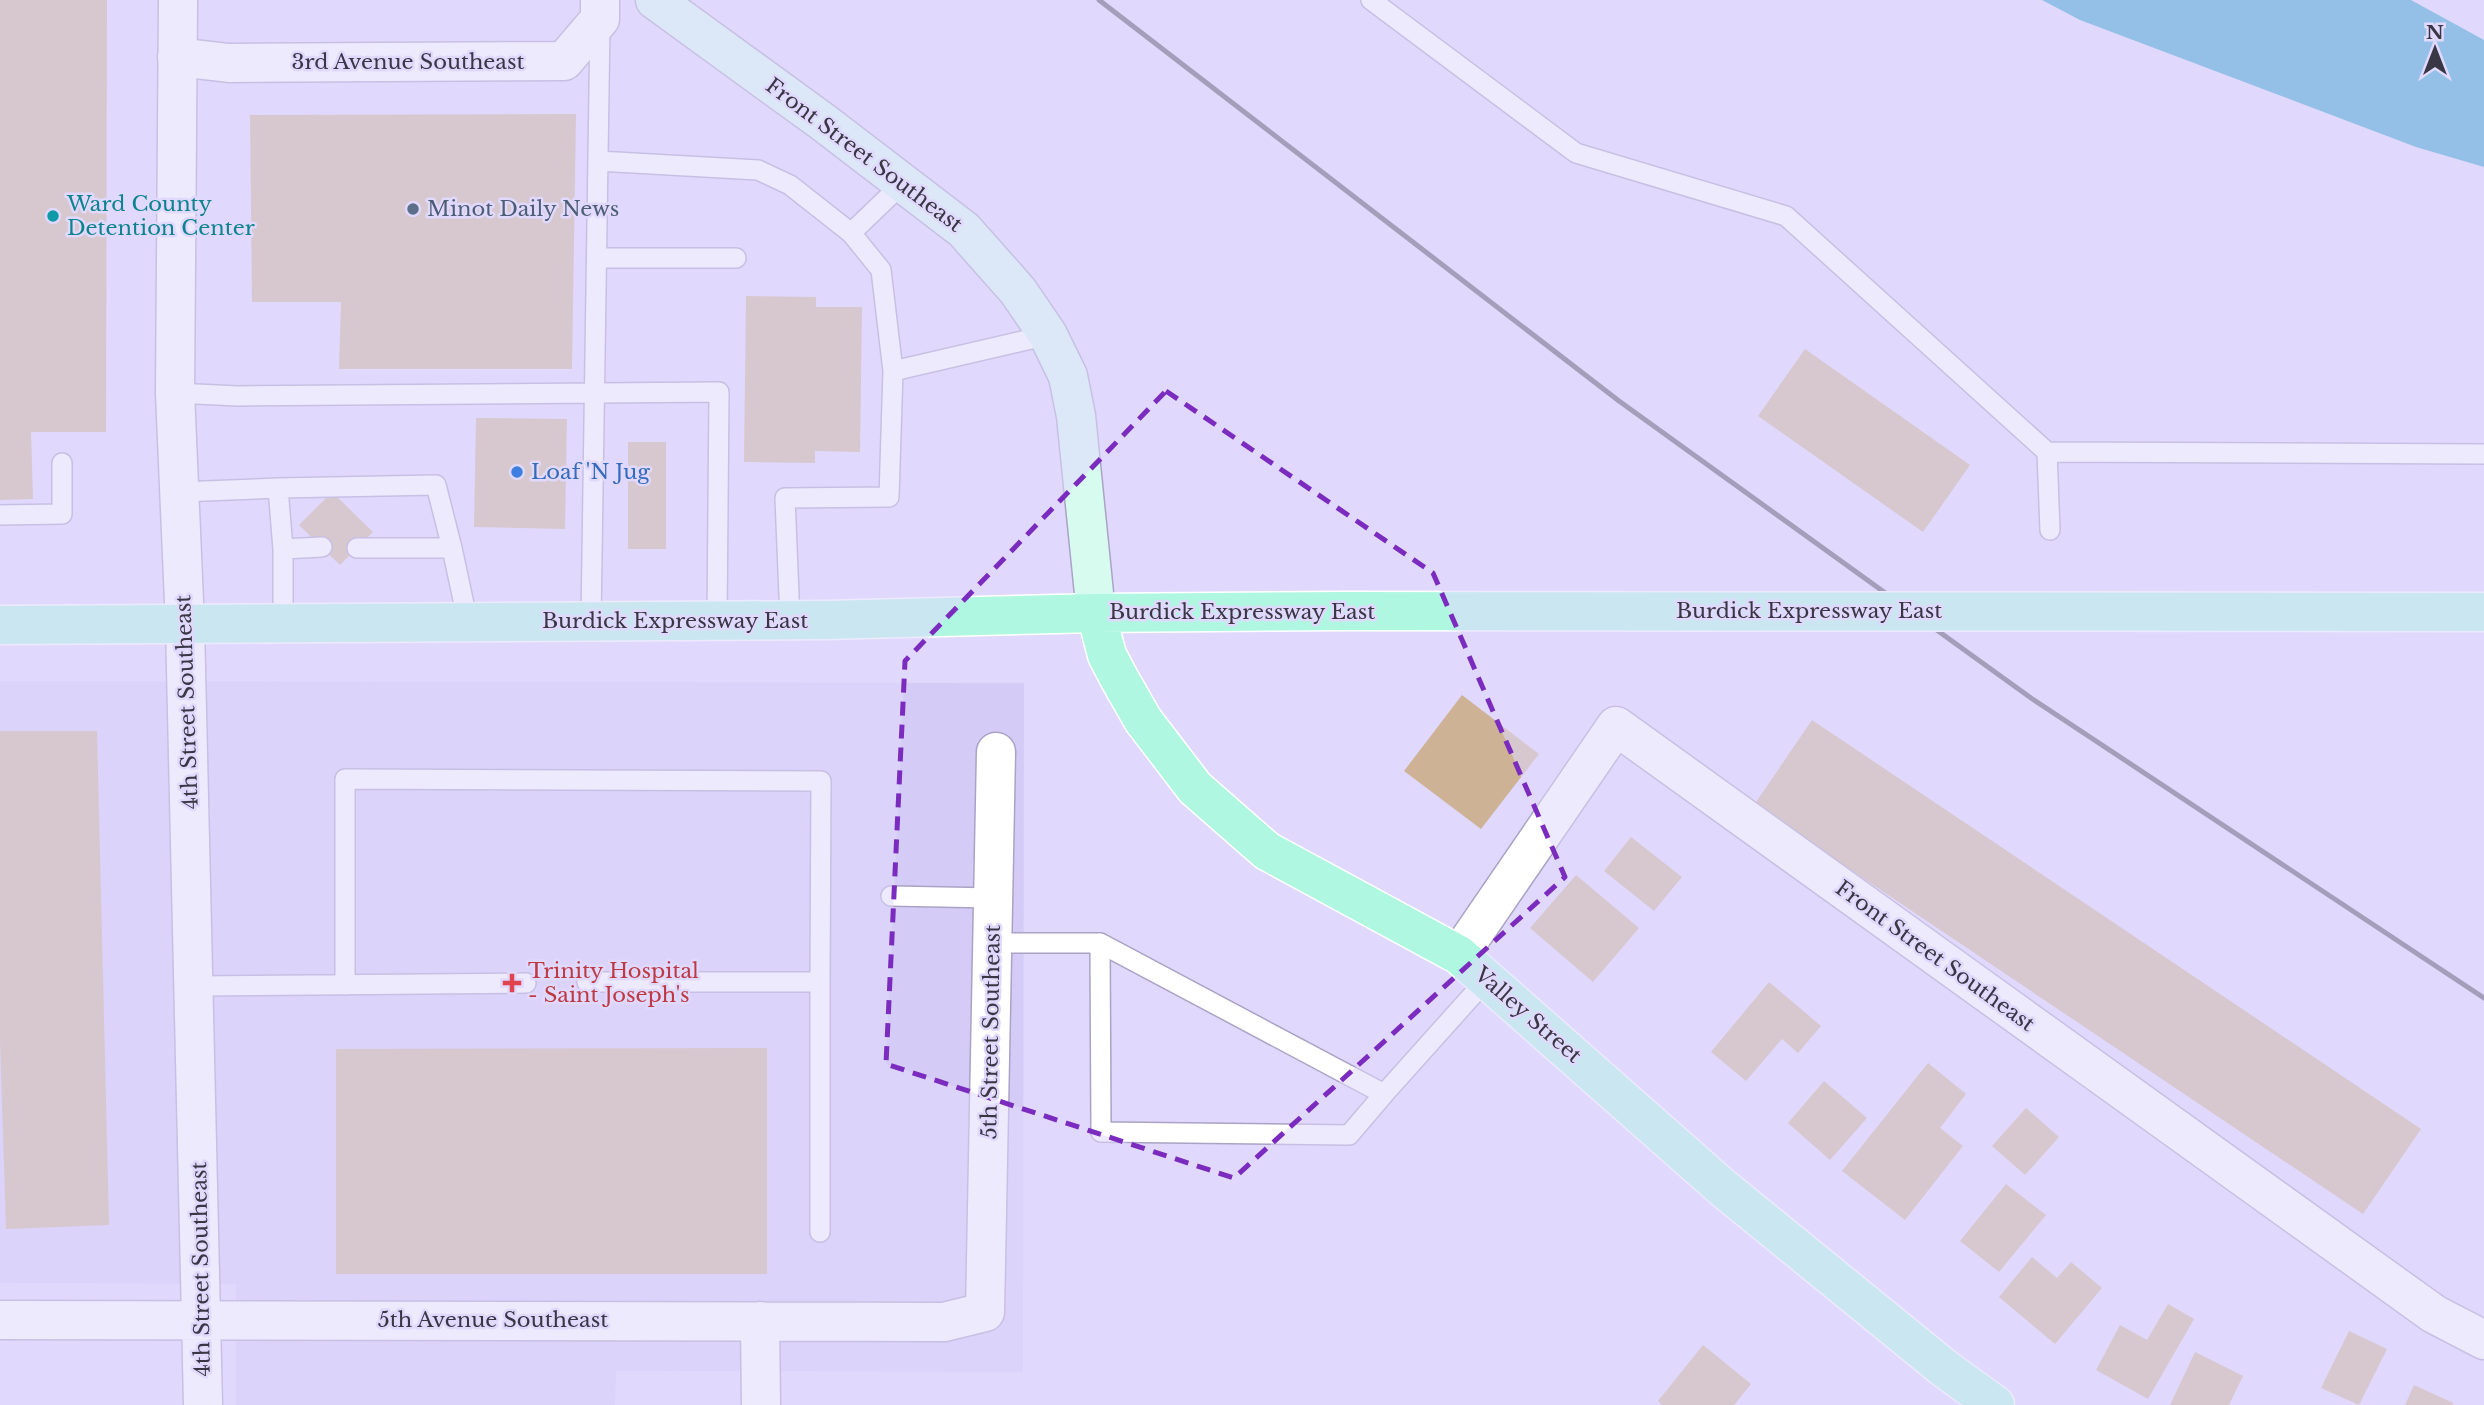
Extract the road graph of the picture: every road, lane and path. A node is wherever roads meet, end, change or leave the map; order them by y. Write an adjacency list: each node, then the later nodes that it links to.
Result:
1 (178, 0): 5 (street, 4th Street Southeast)
2 (654, 0): 7 (street, Front Street Southeast)
3 (1371, 0): 15 (lane)
4 (600, 10): 5 (street, 3rd Avenue Southeast); 6 (lane)
5 (177, 57): 13 (street, 4th Street Southeast)
6 (598, 161): 8 (lane); 9 (lane)
7 (903, 183): 8 (lane); 11 (street, Front Street Southeast)
8 (851, 233): 12 (lane)
9 (597, 258): 10 (lane); 14 (lane)
10 (736, 258)
11 (1048, 335): 12 (lane); 27 (street)
12 (893, 372): 28 (lane)
13 (176, 393): 14 (lane); 19 (street, 4th Street Southeast)
14 (595, 394): 29 (lane); 30 (lane)
15 (2047, 452): 16 (lane); 21 (lane)
16 (2484, 454)
17 (62, 463): 20 (lane)
18 (278, 488): 19 (lane); 24 (lane); 25 (lane)
19 (180, 492): 34 (street, 4th Street Southeast)
20 (0, 515)
21 (2050, 530)
22 (321, 547): 25 (lane)
23 (357, 548): 24 (lane)
24 (452, 548): 31 (lane)
25 (284, 550): 32 (lane)
26 (2484, 612): 27 (main road, Burdick Expressway East, bridge)
27 (1096, 613): 28 (main road, Burdick Expressway East); 40 (main road, Valley Street)
28 (790, 620): 30 (main road, Burdick Expressway East)
29 (591, 621): 30 (main road, Burdick Expressway East); 31 (main road, Burdick Expressway East)
30 (717, 621)
31 (468, 623): 32 (main road, Burdick Expressway East)
32 (283, 624): 34 (main road, Burdick Expressway East)
33 (0, 625): 34 (main road, Burdick Expressway East)
34 (185, 625): 45 (street, 4th Street Southeast)
35 (996, 752): 37 (street, 5th Street Southeast)
36 (891, 896): 37 (lane)
37 (993, 898): 38 (street, 5th Street Southeast)
38 (992, 943): 39 (lane); 48 (street, 5th Street Southeast)
39 (1100, 943): 46 (lane); 46 (lane)
40 (1473, 967): 46 (lane); 52 (street, Front Street Southeast); 55 (main road, Valley Street)
41 (587, 982): 42 (lane)
42 (820, 982): 44 (lane); 47 (lane)
43 (526, 983): 44 (lane)
44 (345, 985): 45 (lane)
45 (195, 986): 49 (street, 4th Street Southeast)
46 (1384, 1094)
47 (820, 1232)
48 (985, 1312): 51 (street, 5th Avenue Southeast)
49 (203, 1319): 50 (street, 5th Avenue Southeast); 51 (street, 5th Avenue Southeast); 53 (street, 4th Street Southeast)
50 (0, 1320)
51 (760, 1321): 54 (street)
52 (2484, 1340)
53 (203, 1405)
54 (761, 1405)
55 (1995, 1405)

